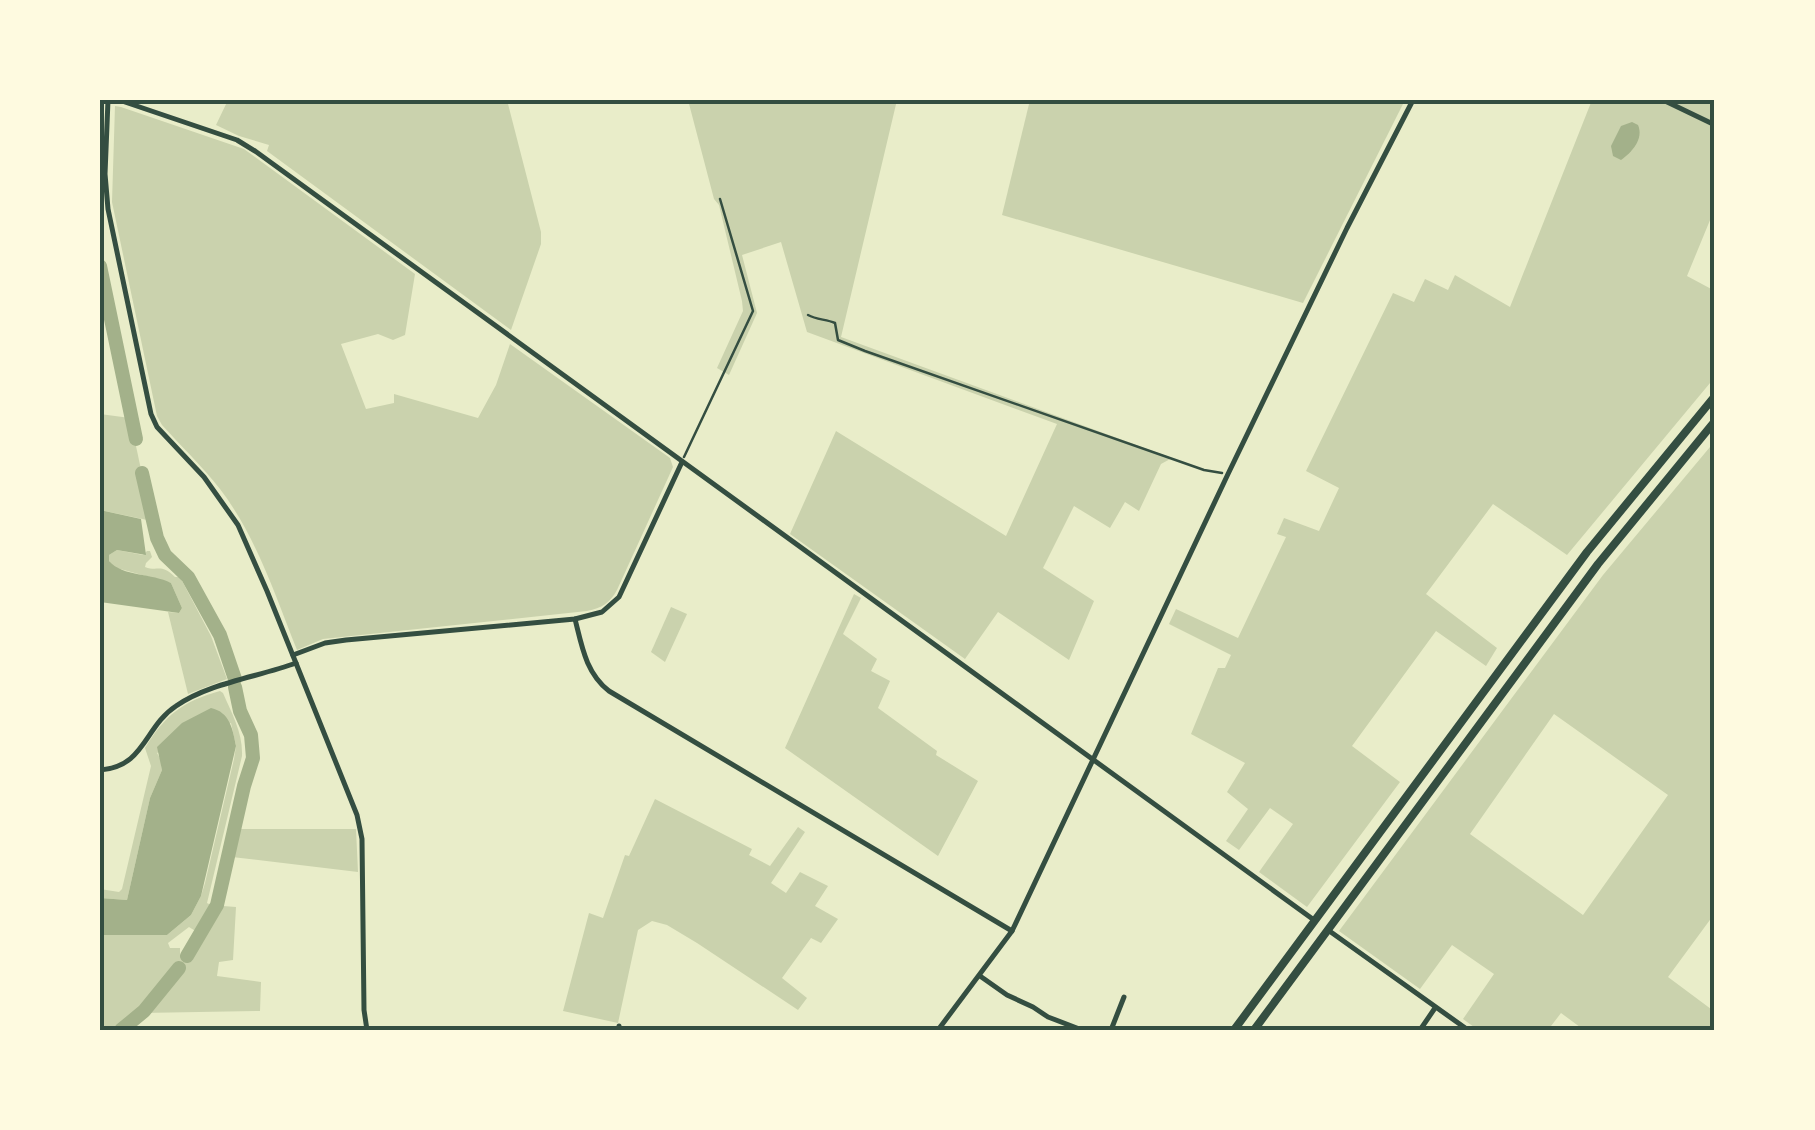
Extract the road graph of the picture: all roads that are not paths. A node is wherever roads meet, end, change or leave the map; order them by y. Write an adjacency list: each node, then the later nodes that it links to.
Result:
1 (108, 100): 10 (street)
2 (120, 100): 8 (street)
3 (1413, 100): 11 (street)
4 (1663, 100): 5 (street)
5 (1715, 125)
6 (1715, 396): 13 (highway)
7 (1715, 421): 14 (highway)
8 (682, 462): 9 (street); 11 (street)
9 (575, 619): 10 (street); 15 (street)
10 (295, 659): 12 (street); 19 (street)
11 (1093, 760): 13 (street); 15 (street)
12 (100, 770)
13 (1314, 920): 23 (highway)
14 (1328, 930): 18 (street); 24 (highway)
15 (1012, 931): 16 (street)
16 (980, 976): 20 (street); 21 (street)
17 (1124, 997): 22 (street)
18 (1436, 1007): 25 (street); 26 (street)
19 (367, 1030)
20 (938, 1030)
21 (1082, 1030)
22 (1112, 1030)
23 (1234, 1030)
24 (1254, 1030)
25 (1420, 1030)
26 (1468, 1030)

